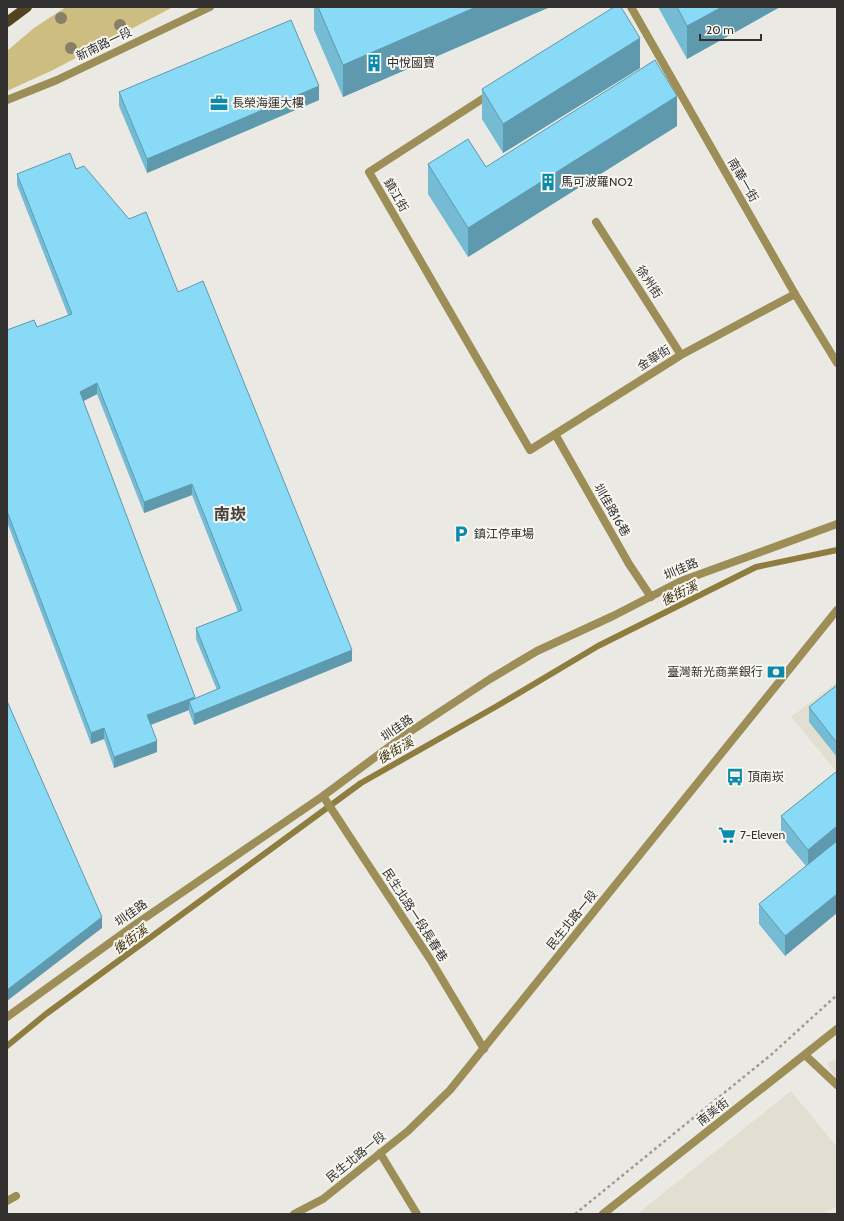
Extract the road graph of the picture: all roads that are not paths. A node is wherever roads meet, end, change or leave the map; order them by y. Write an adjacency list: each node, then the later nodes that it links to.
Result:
1 (27, 7): 4 (main road)
2 (210, 7): 6 (street, 新南路一段)
3 (631, 7): 8 (street, 南華一街)
4 (7, 22)
5 (496, 90): 12 (street, 鎮江街)
6 (7, 100)
7 (596, 222): 9 (street, 徐州街)
8 (795, 294): 9 (street, 金華街); 10 (street, 南華一街)
9 (681, 355): 11 (street, 金華街)
10 (837, 363)
11 (555, 434): 12 (street, 金華街); 14 (street, 圳佳路16巷)
12 (530, 450)
13 (837, 524): 14 (street, 圳佳路)
14 (651, 596): 16 (street, 圳佳路)
15 (837, 610): 19 (street, 民生北路一段)
16 (326, 800): 17 (street, 圳佳路); 19 (street, 民生北路一段長春巷)
17 (7, 1017)
18 (837, 1029): 20 (street, 南美街)
19 (484, 1049): 22 (street, 民生北路一段)
20 (805, 1055): 21 (street); 27 (street, 南美街)
21 (837, 1085)
22 (380, 1153): 25 (street, 民生北路一段); 26 (street)
23 (16, 1196): 24 (street)
24 (7, 1201)
25 (294, 1214)
26 (417, 1214)
27 (603, 1214)

